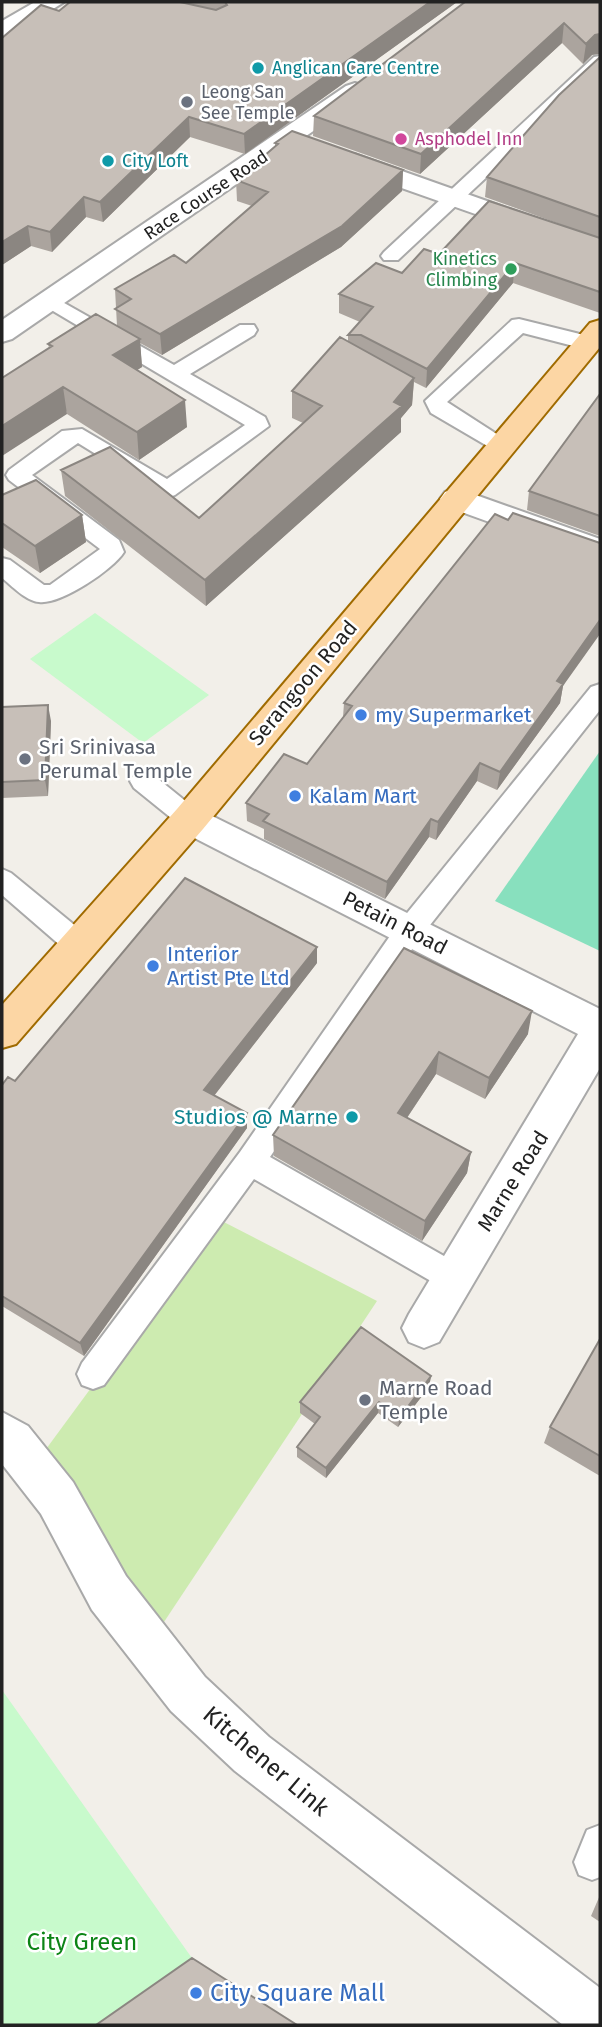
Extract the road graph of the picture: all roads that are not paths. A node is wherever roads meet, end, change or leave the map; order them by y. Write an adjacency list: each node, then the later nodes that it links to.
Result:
1 (52, 2): 2 (street)
2 (4, 28)
3 (600, 61): 6 (lane)
4 (376, 75): 5 (street, Race Course Road)
5 (309, 146): 6 (street); 9 (street, Race Course Road)
6 (451, 197): 7 (street); 8 (lane)
7 (600, 250)
8 (391, 256)
9 (50, 301): 11 (street, Race Course Road); 13 (lane)
10 (247, 330): 13 (lane)
11 (2, 333)
12 (595, 336): 15 (lane); 16 (main road, Serangoon Road)
13 (174, 374): 19 (lane)
14 (411, 393): 15 (lane)
15 (435, 405): 16 (lane)
16 (501, 447): 17 (main road, Serangoon Road)
17 (456, 499): 18 (street); 22 (main road, Serangoon Road)
18 (600, 551)
19 (2, 566)
20 (600, 692): 24 (lane)
21 (143, 781): 22 (lane)
22 (190, 819): 24 (street, Petain Road); 25 (main road, Serangoon Road)
23 (2, 880): 25 (lane)
24 (409, 931): 26 (street, Petain Road); 29 (lane)
25 (79, 945): 27 (main road, Serangoon Road)
26 (600, 1027)
27 (2, 1032)
28 (600, 1033): 30 (street, Marne Road)
29 (250, 1161): 30 (lane); 32 (lane)
30 (454, 1278): 31 (street, Marne Road)
31 (424, 1328)
32 (93, 1374)
33 (2, 1434): 34 (street, Kitchener Link)
34 (600, 2021)

